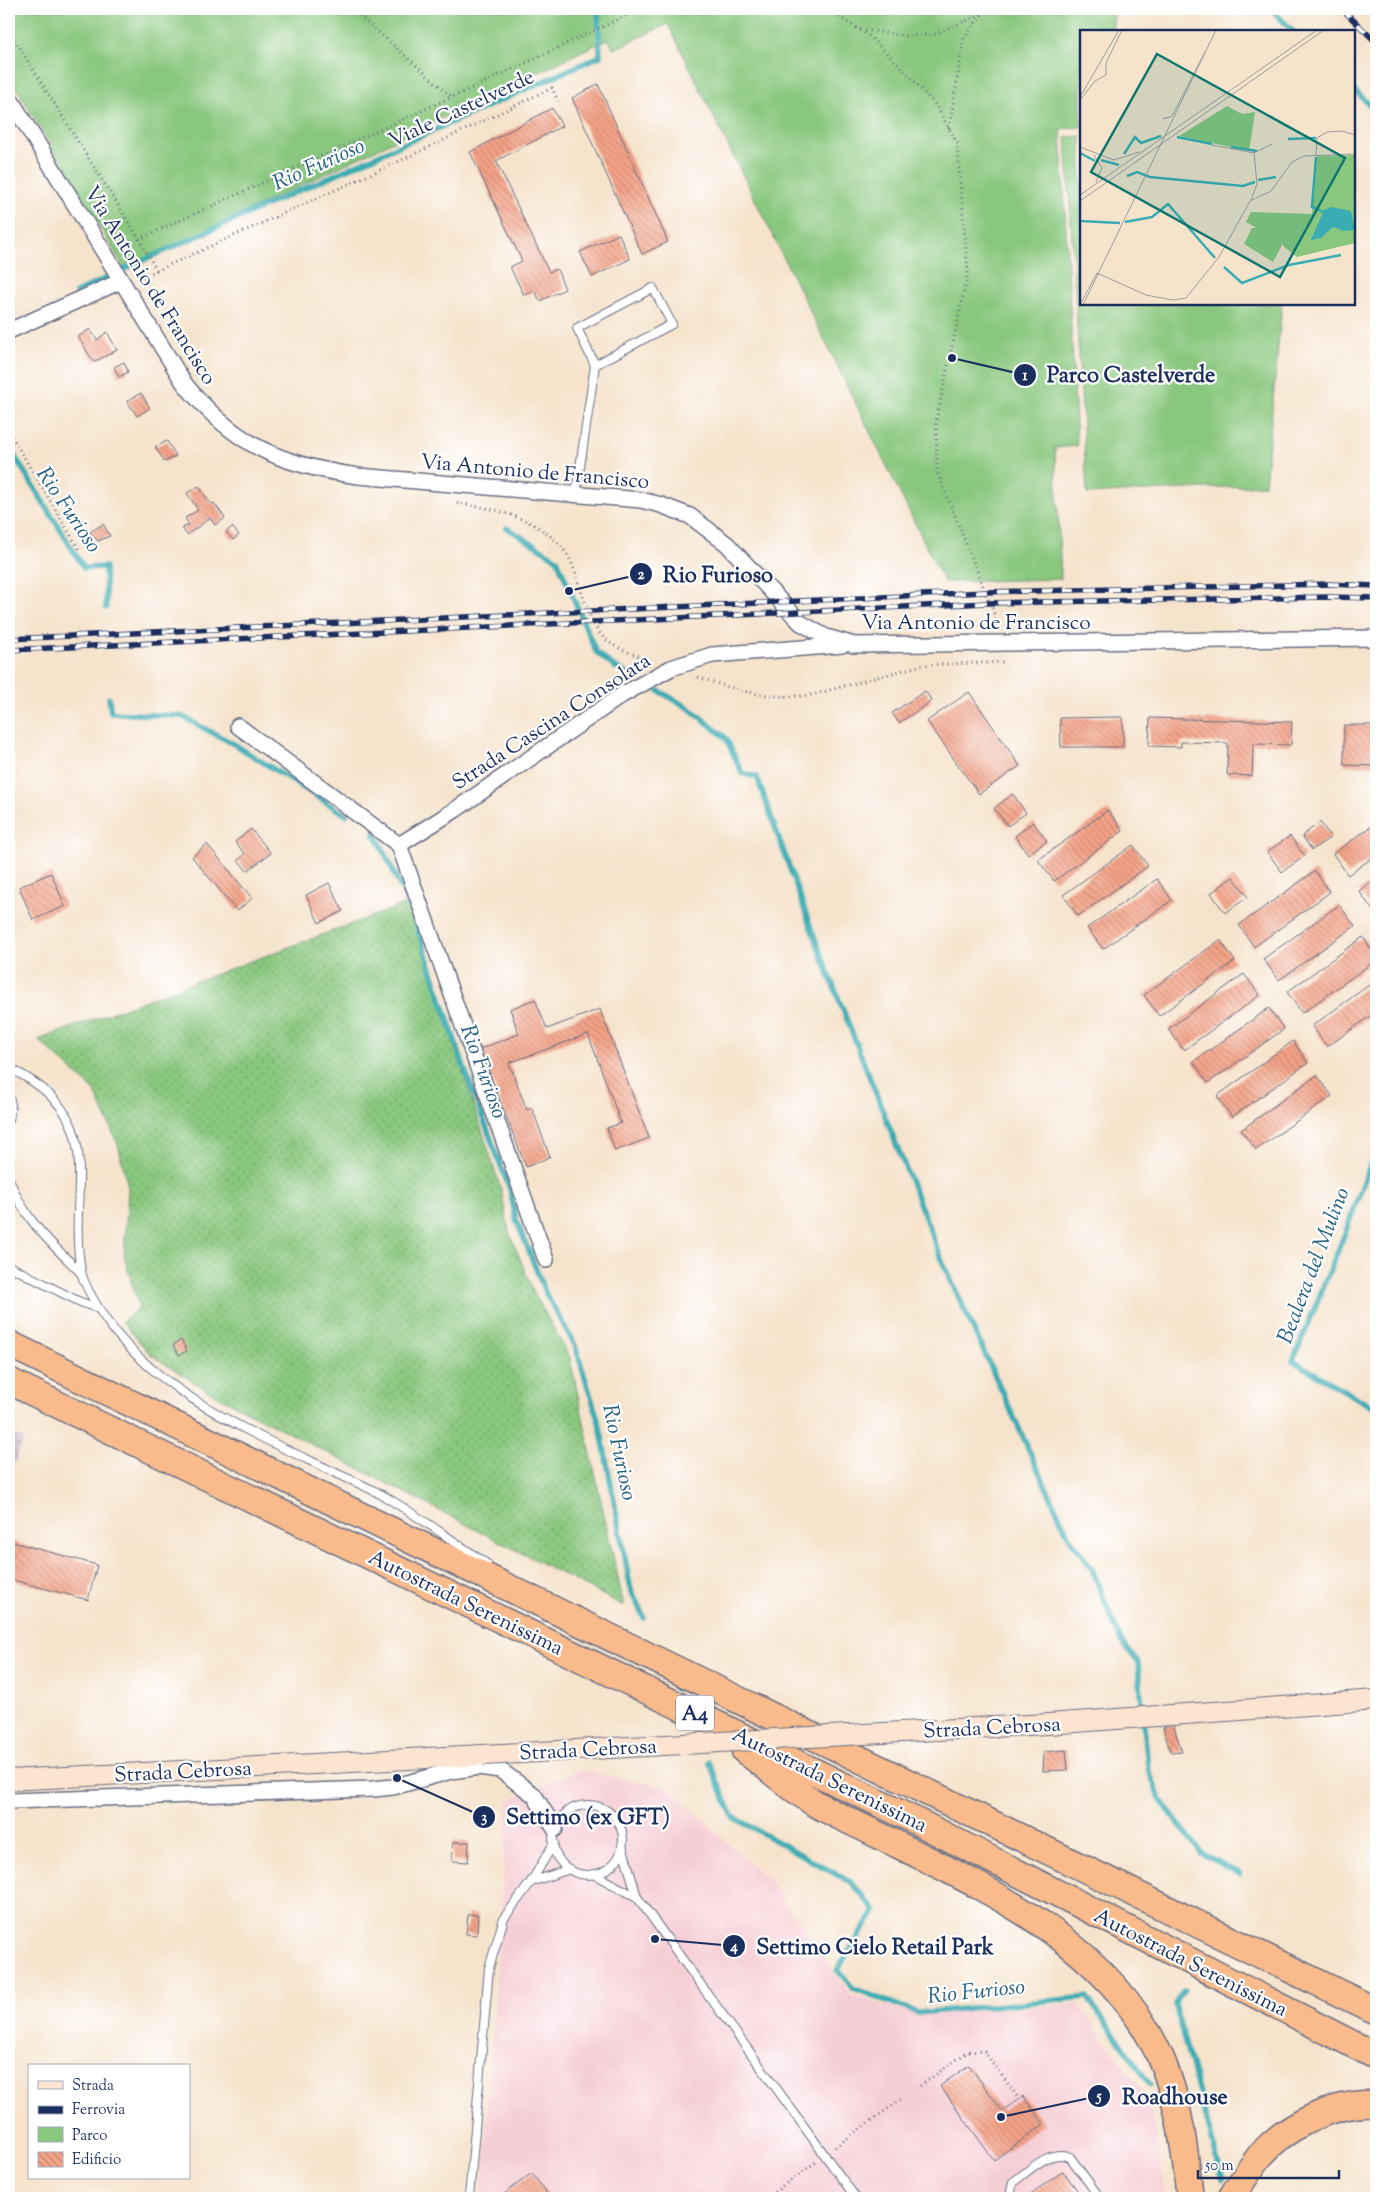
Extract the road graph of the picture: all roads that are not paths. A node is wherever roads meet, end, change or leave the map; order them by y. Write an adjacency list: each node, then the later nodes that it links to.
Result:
1 (9, 97): 2 (street, Via Antonio de Francisco)
2 (121, 281): 3 (street); 5 (street, Via Antonio de Francisco)
3 (9, 331)
4 (595, 365): 4 (lane); 5 (lane)
5 (576, 494): 7 (street, Via Antonio de Francisco)
6 (1376, 638): 7 (street, Via Antonio de Francisco)
7 (854, 645): 9 (street, Strada Cascina Consolata)
8 (238, 726): 9 (street)
9 (399, 845): 14 (street)
10 (9, 1068): 16 (lane)
11 (9, 1096): 12 (lane)
12 (9, 1120)
13 (9, 1179): 16 (lane)
14 (546, 1260)
15 (9, 1266): 17 (lane)
16 (81, 1273): 17 (lane)
17 (99, 1309): 20 (lane)
18 (9, 1344): 22 (highway, Autostrada Serenissima / A4)
19 (9, 1381): 24 (highway, Autostrada Serenissima / A4)
20 (496, 1570)
21 (504, 1575): 22 (lane)
22 (561, 1614): 34 (highway, Autostrada Serenissima / A4)
23 (1376, 1700): 25 (main road, Strada Cebrosa, bridge)
24 (697, 1714): 35 (highway, Autostrada Serenissima / A4); 41 (highway)
25 (37, 1778): 26 (main road, Strada Cebrosa); 27 (street)
26 (9, 1780)
27 (9, 1800): 28 (street)
28 (554, 1836): 29 (lane); 30 (lane); 32 (lane)
29 (622, 1845): 31 (lane); 33 (lane)
30 (570, 1869): 31 (lane); 32 (lane)
31 (593, 1874): 33 (lane)
32 (531, 1882): 37 (lane)
33 (637, 1897): 38 (lane)
34 (1376, 2011)
35 (1376, 2056)
36 (1376, 2104): 42 (highway)
37 (469, 2198)
38 (856, 2198)
39 (1013, 2198): 40 (lane)
40 (1100, 2198)
41 (1190, 2198)
42 (1231, 2198)

